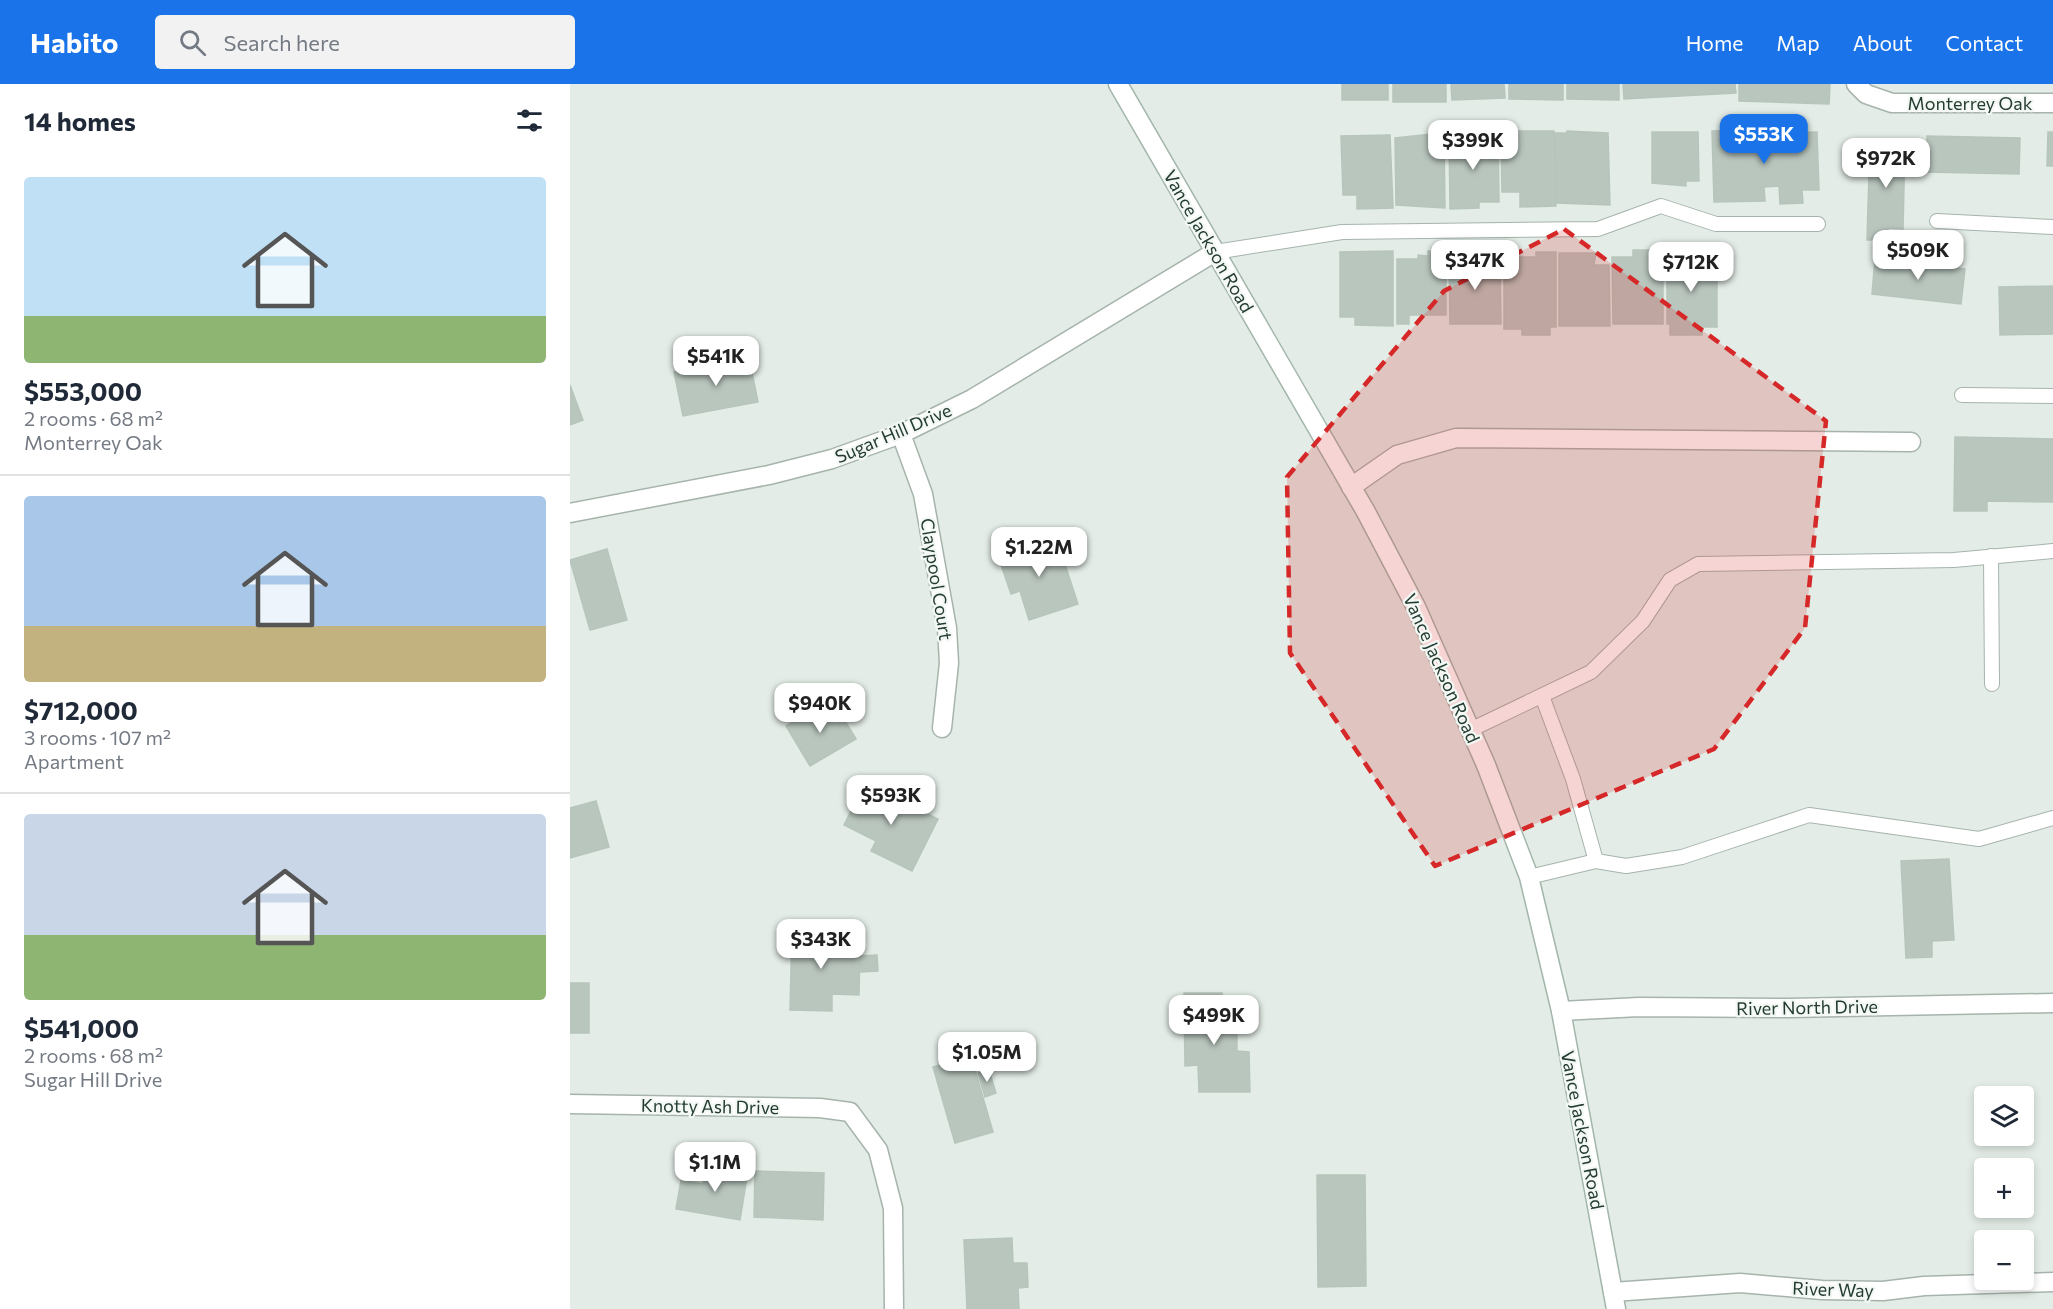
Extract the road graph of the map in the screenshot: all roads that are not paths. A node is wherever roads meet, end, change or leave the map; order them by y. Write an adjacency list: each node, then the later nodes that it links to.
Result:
1 (1856, 84): 3 (street, Monterrey Oak)
2 (1122, 85): 7 (street, Vance Jackson Road)
3 (2053, 103)
4 (1937, 221): 6 (lane)
5 (1818, 224): 7 (lane)
6 (2053, 227)
7 (1215, 252): 10 (street, Sugar Hill Drive); 12 (street, Vance Jackson Road)
8 (1962, 395): 9 (lane)
9 (2053, 396)
10 (901, 434): 13 (street, Sugar Hill Drive); 18 (street, Claypool Court)
11 (1911, 442): 12 (street)
12 (1351, 487): 19 (street, Vance Jackson Road)
13 (570, 513)
14 (2053, 551): 15 (lane)
15 (1991, 556): 16 (lane); 17 (lane)
16 (1992, 684)
17 (1542, 696): 19 (lane); 21 (lane)
18 (942, 728)
19 (1470, 730): 22 (street, Vance Jackson Road)
20 (2053, 818): 21 (lane)
21 (1596, 861): 22 (lane)
22 (1529, 877): 24 (street, Vance Jackson Road)
23 (2053, 1003): 24 (street, River North Drive)
24 (1561, 1011): 27 (street, Vance Jackson Road)
25 (570, 1104): 28 (street, Knotty Ash Drive)
26 (2053, 1282): 27 (street, River Way)
27 (1615, 1301)
28 (894, 1309)

